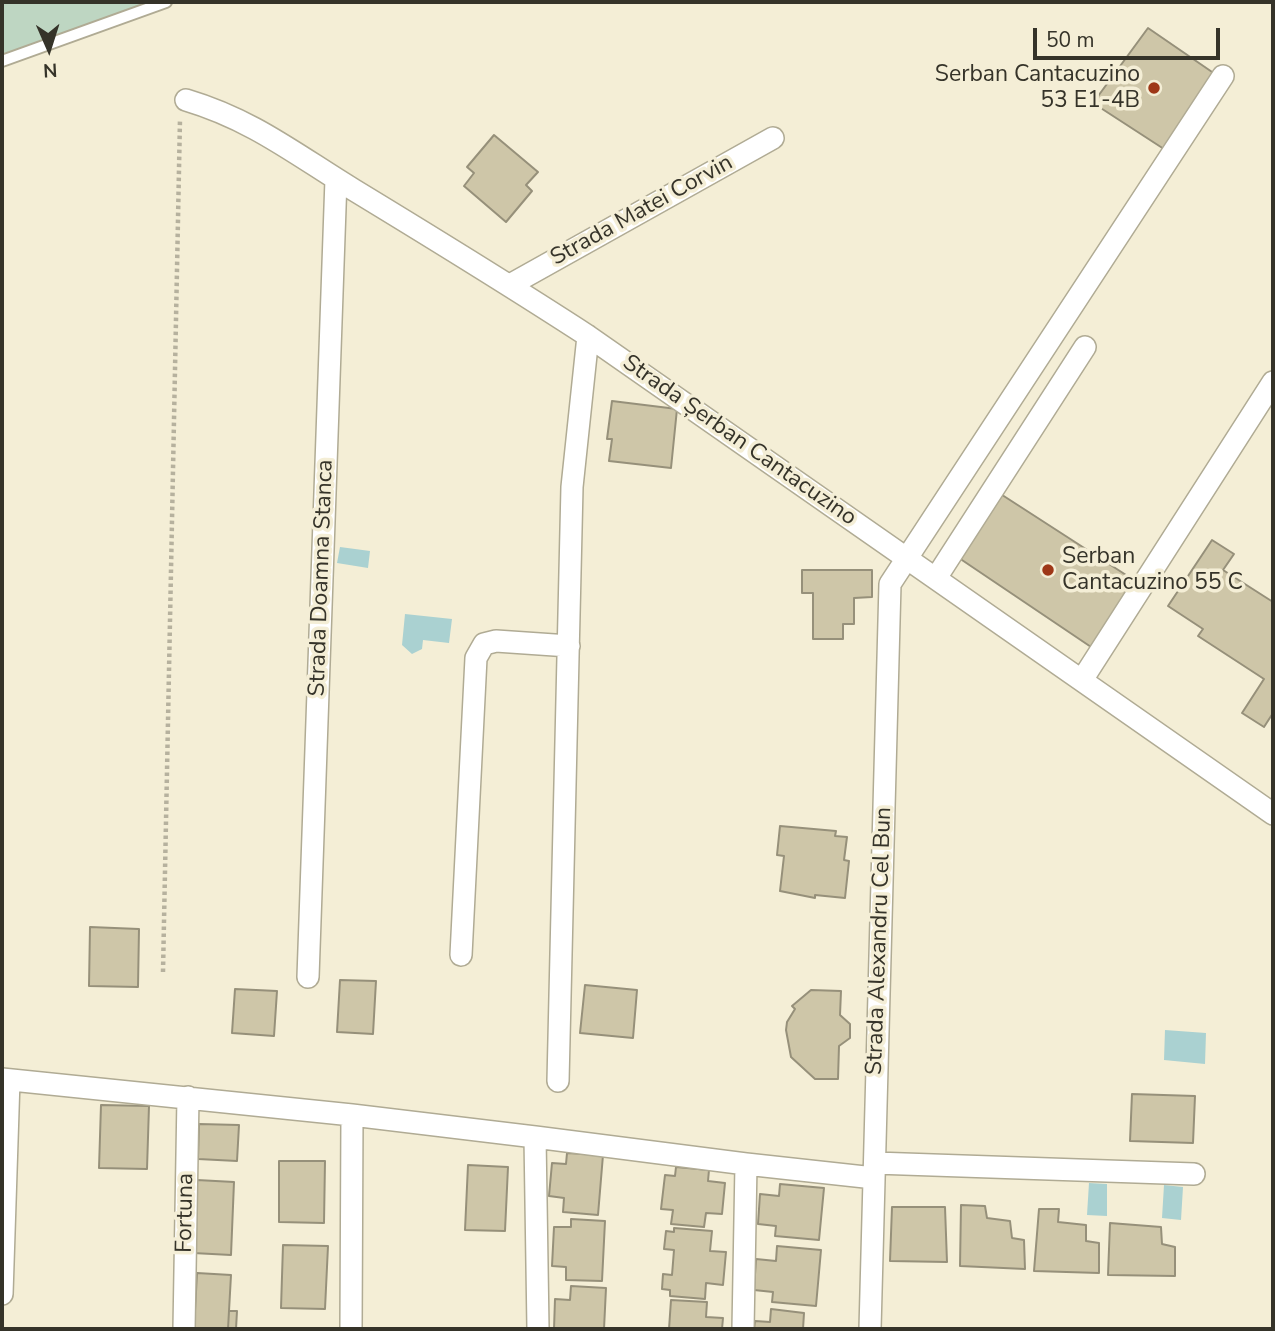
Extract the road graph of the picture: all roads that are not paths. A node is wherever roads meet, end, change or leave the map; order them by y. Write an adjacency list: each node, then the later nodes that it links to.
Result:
1 (166, 2): 2 (lane)
2 (2, 61)
3 (1223, 76): 11 (street, Strada Alexandru Cel Bun)
4 (186, 100): 6 (street, Strada Șerban Cantacuzino)
5 (774, 138): 7 (street, Strada Matei Corvin)
6 (336, 179): 7 (street, Strada Șerban Cantacuzino); 17 (street, Strada Doamna Stanca)
7 (510, 285): 8 (street, Strada Șerban Cantacuzino)
8 (588, 336): 11 (street, Strada Șerban Cantacuzino); 13 (street)
9 (1085, 346): 12 (street)
10 (1273, 382): 14 (street)
11 (906, 557): 12 (street, Strada Șerban Cantacuzino); 24 (street, Strada Alexandru Cel Bun)
12 (936, 578): 14 (street, Strada Șerban Cantacuzino)
13 (569, 646): 16 (street); 19 (street)
14 (1082, 680): 15 (street, Strada Șerban Cantacuzino)
15 (1273, 814)
16 (461, 955)
17 (308, 977)
18 (6, 1079): 20 (street); 26 (street)
19 (558, 1081)
20 (188, 1097): 21 (street); 27 (street, Fortuna)
21 (352, 1115): 22 (street); 28 (street)
22 (535, 1137): 23 (street); 29 (street)
23 (746, 1164): 24 (street); 30 (street)
24 (874, 1170): 25 (street); 31 (street, Strada Alexandru Cel Bun)
25 (1194, 1174)
26 (2, 1294)
27 (184, 1329)
28 (351, 1329)
29 (538, 1329)
30 (743, 1329)
31 (870, 1329)

